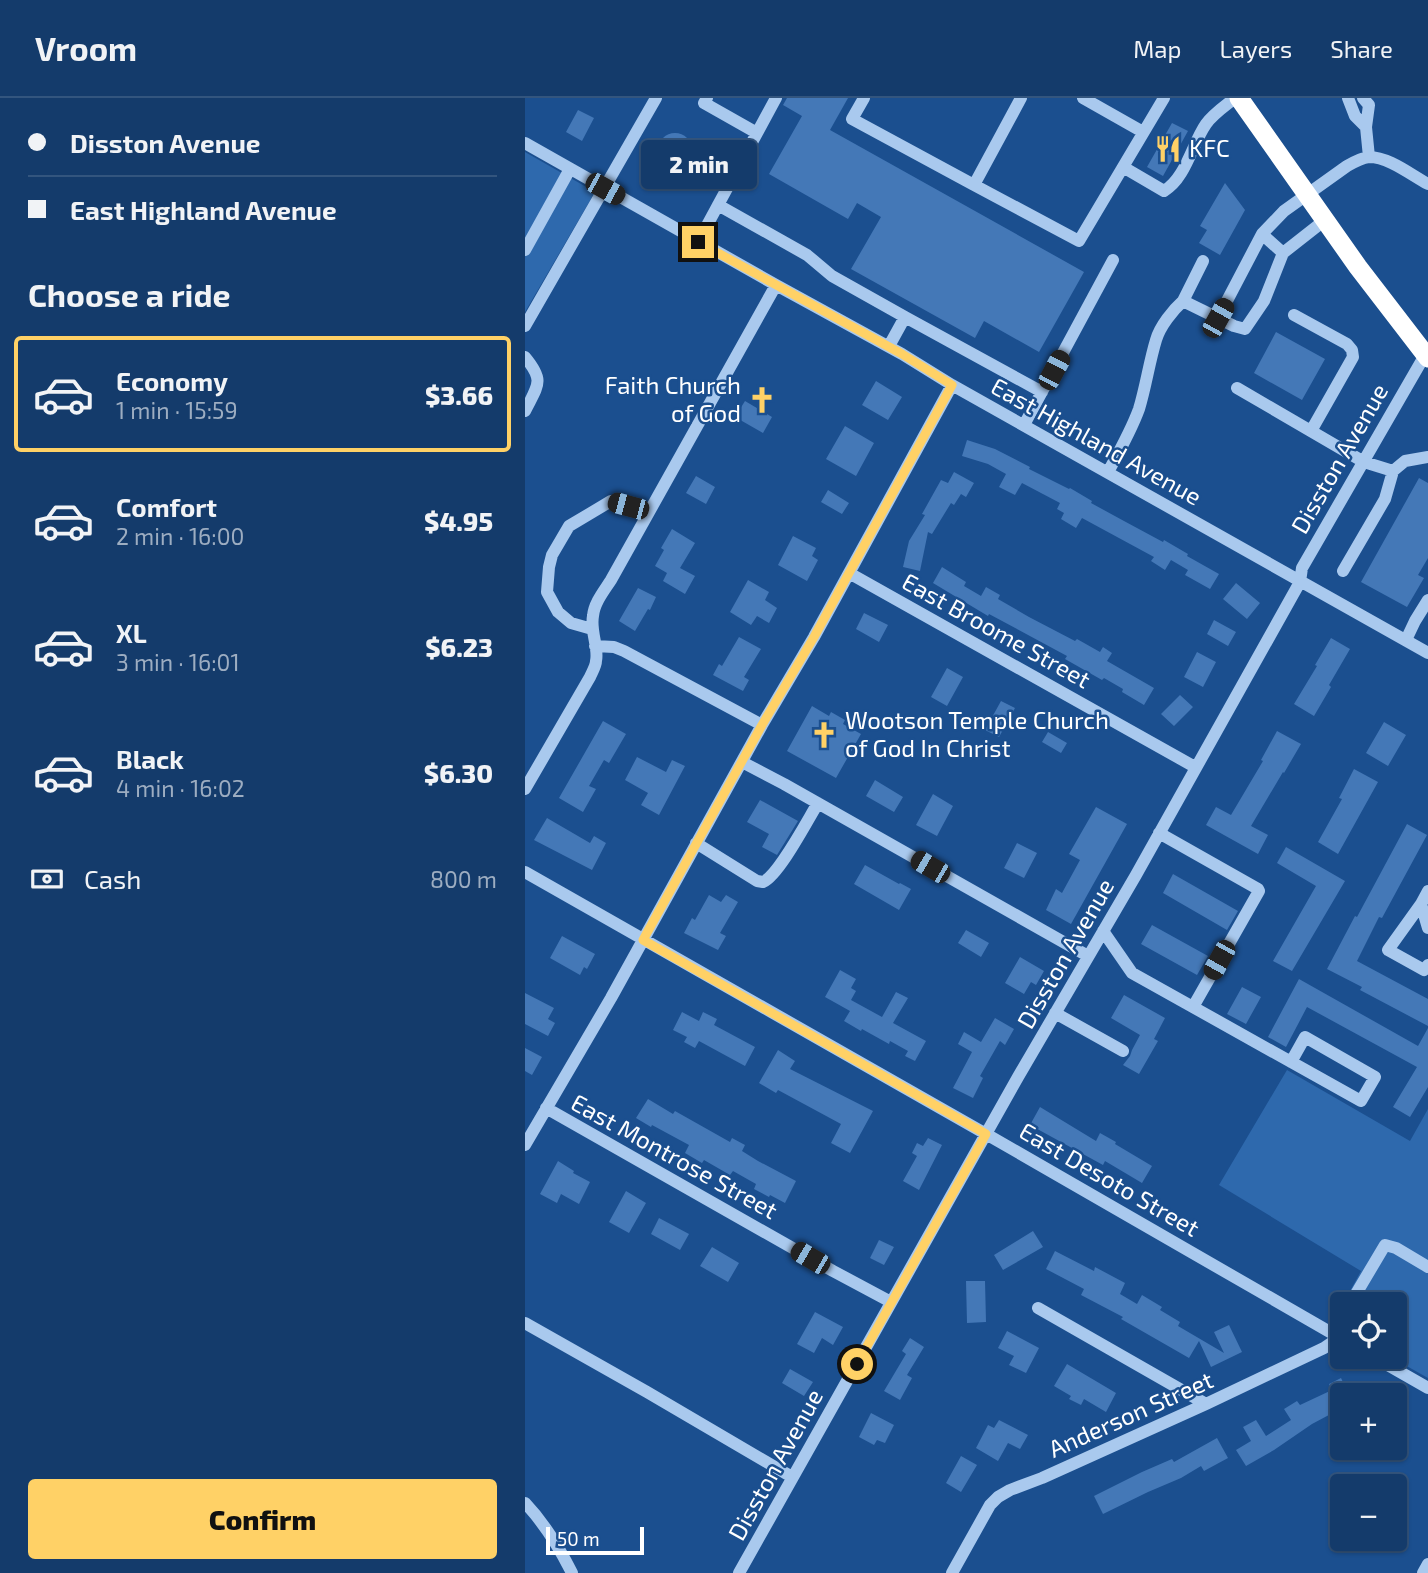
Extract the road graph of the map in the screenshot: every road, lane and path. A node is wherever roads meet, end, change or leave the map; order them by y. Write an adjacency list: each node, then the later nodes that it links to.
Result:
1 (656, 98): 20 (street)
2 (707, 98): 13 (street)
3 (776, 98): 13 (street)
4 (864, 98): 19 (street)
5 (1021, 98): 19 (street)
6 (1083, 98): 12 (street)
7 (1164, 98): 12 (street)
8 (1237, 98): 16 (street); 21 (highway)
9 (1348, 98): 11 (street)
10 (1363, 98): 11 (street)
11 (1366, 127): 15 (street)
12 (1143, 132): 16 (street)
13 (757, 133): 22 (street)
14 (525, 144): 17 (street, East Highland Avenue)
15 (1369, 157): 18 (street); 21 (street)
16 (1123, 167): 19 (street)
17 (570, 169): 20 (street, East Highland Avenue); 26 (street)
18 (1428, 184)
19 (974, 185)
20 (605, 189): 25 (street, East Highland Avenue); 35 (street)
21 (1307, 195): 23 (highway); 24 (street)
22 (718, 205): 25 (street); 33 (street)
23 (1325, 220): 27 (street); 38 (highway)
24 (1262, 234): 27 (street); 34 (street)
25 (698, 242): 30 (street, East Highland Avenue)
26 (525, 250)
27 (1283, 253): 34 (street)
28 (1113, 260): 41 (street)
29 (1203, 261): 31 (street)
30 (776, 285): 36 (street, East Highland Avenue); 49 (street)
31 (1183, 300): 34 (street); 48 (street)
32 (1294, 314): 44 (street)
33 (905, 317): 36 (street); 41 (street)
34 (1218, 318)
35 (525, 326)
36 (889, 346): 39 (street, East Highland Avenue)
37 (525, 357): 42 (street)
38 (1427, 357): 46 (street, Disston Avenue)
39 (952, 385): 43 (street, East Highland Avenue); 51 (street)
40 (1237, 388): 44 (street)
41 (1042, 392): 43 (street)
42 (525, 411)
43 (1024, 425): 48 (street, East Highland Avenue)
44 (1311, 431): 46 (street)
45 (1428, 457): 47 (street)
46 (1364, 461): 47 (street); 52 (street, Disston Avenue)
47 (1393, 471): 50 (street)
48 (1108, 472): 52 (street, East Highland Avenue)
49 (647, 515): 54 (street); 54 (street)
50 (1343, 571)
51 (849, 573): 58 (street); 60 (street, East Broome Street)
52 (1300, 582): 55 (street, East Highland Avenue); 60 (street, Disston Avenue)
53 (1428, 600): 55 (street)
54 (592, 629): 56 (street)
55 (1406, 640): 57 (street, East Highland Avenue)
56 (595, 646): 58 (street); 61 (street)
57 (1428, 653)
58 (762, 725): 59 (street)
59 (742, 762): 62 (street); 64 (street)
60 (1195, 767): 63 (street, Disston Avenue)
61 (525, 789)
62 (818, 803): 64 (street); 71 (street)
63 (1159, 833): 69 (street, Disston Avenue); 73 (street)
64 (697, 843): 70 (street)
65 (525, 872): 70 (street, East Desoto Street)
66 (1428, 891): 67 (street)
67 (1421, 904): 68 (street); 72 (street)
68 (1428, 928)
69 (1103, 931): 71 (street, Disston Avenue); 73 (street)
70 (643, 940): 77 (street); 78 (street, East Desoto Street)
71 (1088, 956): 74 (street, Disston Avenue)
72 (1428, 965)
73 (1193, 1007): 76 (street)
74 (1055, 1013): 75 (street); 78 (street, Disston Avenue)
75 (1123, 1051)
76 (1291, 1062): 76 (street)
77 (546, 1108): 79 (street); 82 (street, East Montrose Street)
78 (986, 1134): 82 (street, Disston Avenue); 85 (street, East Desoto Street)
79 (525, 1145)
80 (1428, 1267): 81 (street)
81 (1357, 1292)
82 (891, 1303): 90 (street, Disston Avenue)
83 (1038, 1308): 89 (street)
84 (525, 1323): 90 (street)
85 (1330, 1332)
86 (1330, 1344): 89 (street, Anderson Street)
87 (1395, 1369): 88 (street)
88 (1428, 1388)
89 (1206, 1404): 95 (street, Anderson Street)
90 (792, 1476): 94 (street, Disston Avenue)
91 (525, 1503): 93 (street)
92 (1428, 1564): 96 (street)
93 (572, 1573)
94 (739, 1573)
95 (952, 1573)
96 (1423, 1573)

